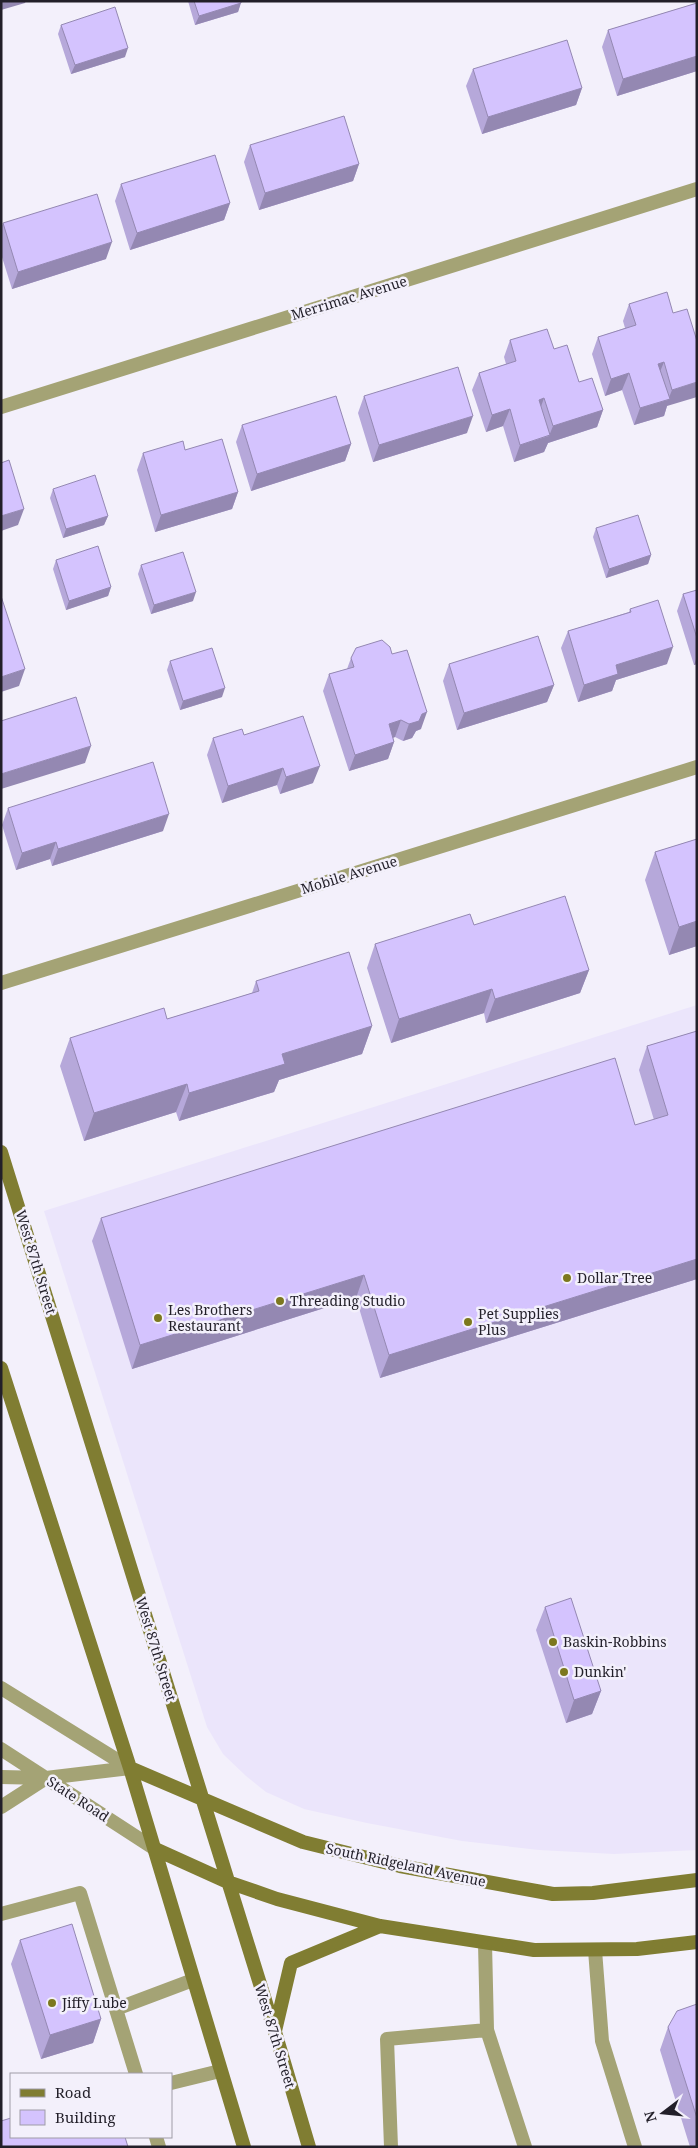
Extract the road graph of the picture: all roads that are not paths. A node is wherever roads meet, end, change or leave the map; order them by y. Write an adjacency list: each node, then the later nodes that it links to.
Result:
1 (697, 188): 2 (street, Merrimac Avenue)
2 (1, 406)
3 (697, 767): 4 (street, Mobile Avenue)
4 (1, 983)
5 (1, 1152): 13 (main road, West 87th Street)
6 (1, 1368): 7 (main road)
7 (5, 1396): 10 (main road)
8 (1, 1688): 10 (street)
9 (1, 1749): 12 (street, State Road)
10 (130, 1768): 12 (street); 13 (main road, South Ridgeland Avenue); 15 (main road)
11 (1, 1777): 12 (street)
12 (46, 1778): 14 (street); 15 (street, State Road)
13 (202, 1799): 16 (main road, South Ridgeland Avenue); 17 (main road, West 87th Street)
14 (1, 1807)
15 (155, 1849): 17 (main road); 23 (main road)
16 (697, 1880)
17 (228, 1882): 19 (main road); 26 (main road, West 87th Street)
18 (1, 1914): 24 (street)
19 (380, 1926): 21 (main road); 26 (main road)
20 (697, 1942): 22 (main road)
21 (485, 1943): 22 (main road); 25 (street)
22 (595, 1950): 34 (street)
23 (193, 1980): 24 (street); 27 (main road)
24 (116, 2009): 28 (street)
25 (487, 2030): 32 (street); 33 (street)
26 (275, 2032): 31 (main road, West 87th Street)
27 (220, 2071): 29 (street); 30 (main road)
28 (136, 2073)
29 (172, 2084)
30 (244, 2147)
31 (308, 2147)
32 (391, 2147)
33 (525, 2147)
34 (635, 2147)

